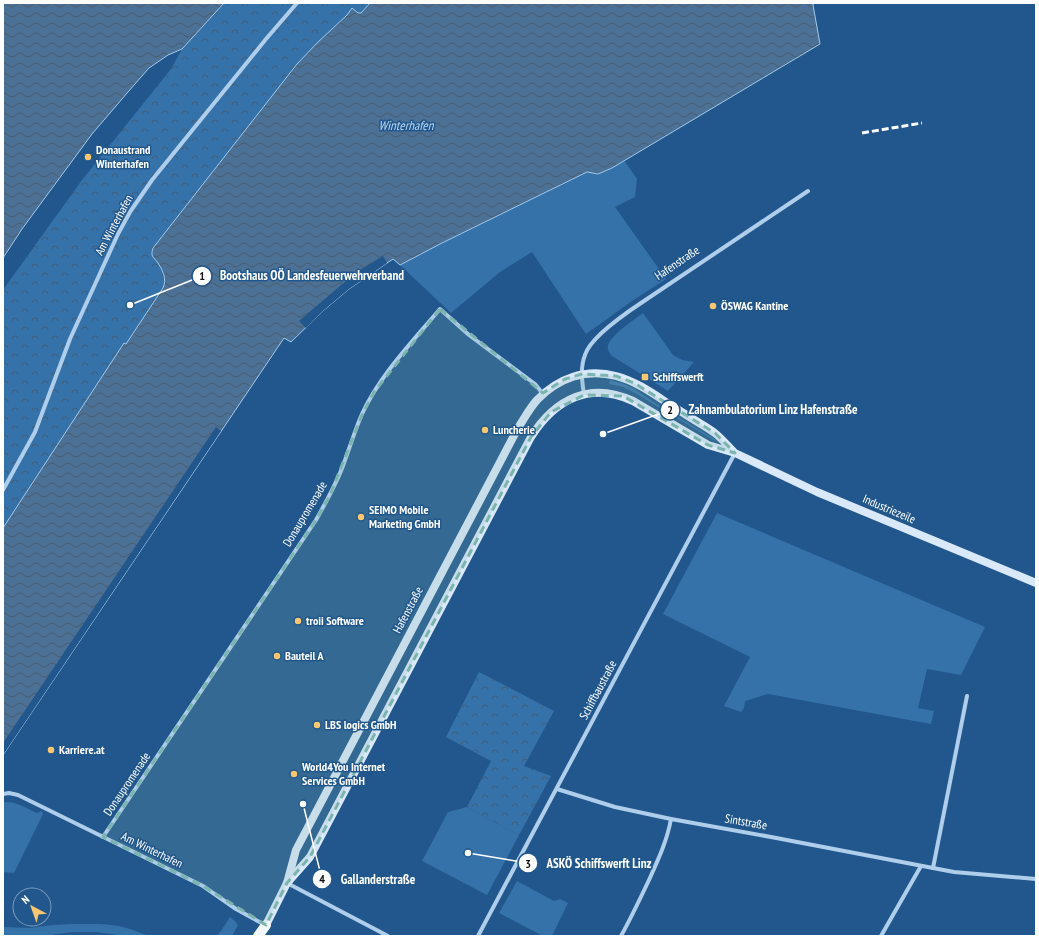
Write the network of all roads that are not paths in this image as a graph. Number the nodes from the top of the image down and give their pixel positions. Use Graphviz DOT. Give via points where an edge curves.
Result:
graph roads {
  1 [pos="297,3"];
  2 [pos="808,191"];
  3 [pos="582,374"];
  4 [pos="543,394"];
  5 [pos="584,395"];
  6 [pos="735,453"];
  7 [pos="3,490"];
  8 [pos="1036,583"];
  9 [pos="967,696"];
  10 [pos="557,789"];
  11 [pos="3,794"];
  12 [pos="671,819"];
  13 [pos="103,837"];
  14 [pos="921,866"];
  15 [pos="933,868"];
  16 [pos="1036,879"];
  17 [pos="287,884"];
  18 [pos="266,925"];
  19 [pos="258,936"];
  20 [pos="262,936"];
  21 [pos="388,936"];
  22 [pos="478,936"];
  23 [pos="621,936"];
  24 [pos="881,936"];
  1 -- 7 [label="street, Am Winterhafen" via="161,168 130,212 70,339 35,432"];
  2 -- 3 [label="street, Hafenstraße" via="619,319 588,347"];
  3 -- 4 [label="main road, Hafenstraße" via="566,379"];
  3 -- 5 [label="street, Hafenstraße"];
  3 -- 6 [label="main road, Hafenstraße" via="600,373 634,383 715,433"];
  4 -- 13 [label="street, Donaupromenade" via="535,384 440,310 374,392 362,415 344,465 316,520"];
  4 -- 17 [label="main road, Hafenstraße" via="530,408 518,428 296,850"];
  5 -- 6 [label="main road, Hafenstraße" via="602,393 623,396 708,444"];
  5 -- 17 [label="main road, Hafenstraße" via="571,398 557,407 531,437 310,857"];
  6 -- 8 [label="main road, Industriezeile" via="824,495"];
  6 -- 10 [label="street, Schiffbaustraße"];
  9 -- 15 [label="street"];
  10 -- 12 [label="street, Sintstraße" via="615,807"];
  10 -- 22 [label="street, Schiffbaustraße"];
  11 -- 13 [label="street, Am Winterhafen" via="18,795"];
  12 -- 14 [label="street, Sintstraße"];
  12 -- 23 [label="street" via="655,867"];
  13 -- 18 [label="street, Am Winterhafen" via="203,886 236,909"];
  14 -- 15 [label="street, Sintstraße"];
  14 -- 24 [label="street"];
  15 -- 16 [label="street, Sintstraße"];
  17 -- 18 [label="main road, Hafenstraße"];
  17 -- 21 [label="street"];
  18 -- 19 [label="main road, Hafenstraße"];
  18 -- 20 [label="main road, Hafenstraße"];
}
